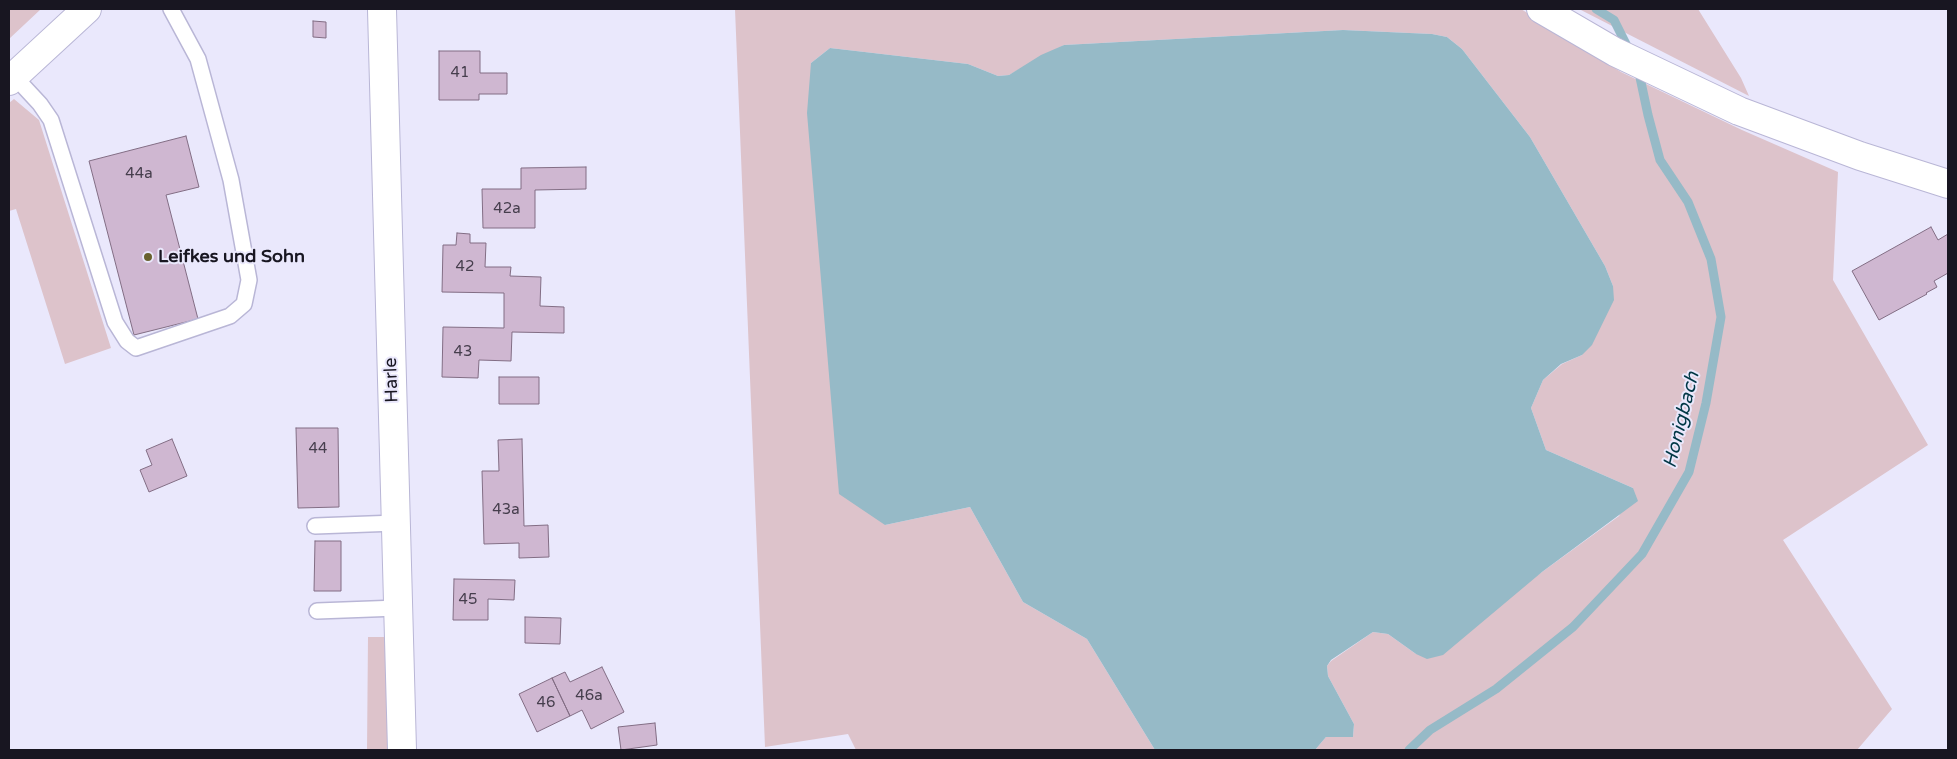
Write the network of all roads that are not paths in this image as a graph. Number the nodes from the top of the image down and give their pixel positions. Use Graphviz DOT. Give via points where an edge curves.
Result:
graph roads {
  1 [pos="87,9"];
  2 [pos="171,9"];
  3 [pos="388,9"];
  4 [pos="1541,9"];
  5 [pos="12,78"];
  6 [pos="1948,184"];
  7 [pos="396,523"];
  8 [pos="315,526"];
  9 [pos="398,608"];
  10 [pos="317,611"];
  11 [pos="402,750"];
  1 -- 5 [label="street"];
  2 -- 5 [label="lane" via="198,59 231,180 248,280 244,304 230,316 136,348 127,341 115,322 51,120 40,104"];
  3 -- 7 [label="street, Harle"];
  4 -- 6 [label="street" via="1615,52 1738,111"];
  7 -- 8 [label="lane"];
  7 -- 9 [label="street, Harle"];
  9 -- 10 [label="lane"];
  9 -- 11 [label="street, Harle"];
}
